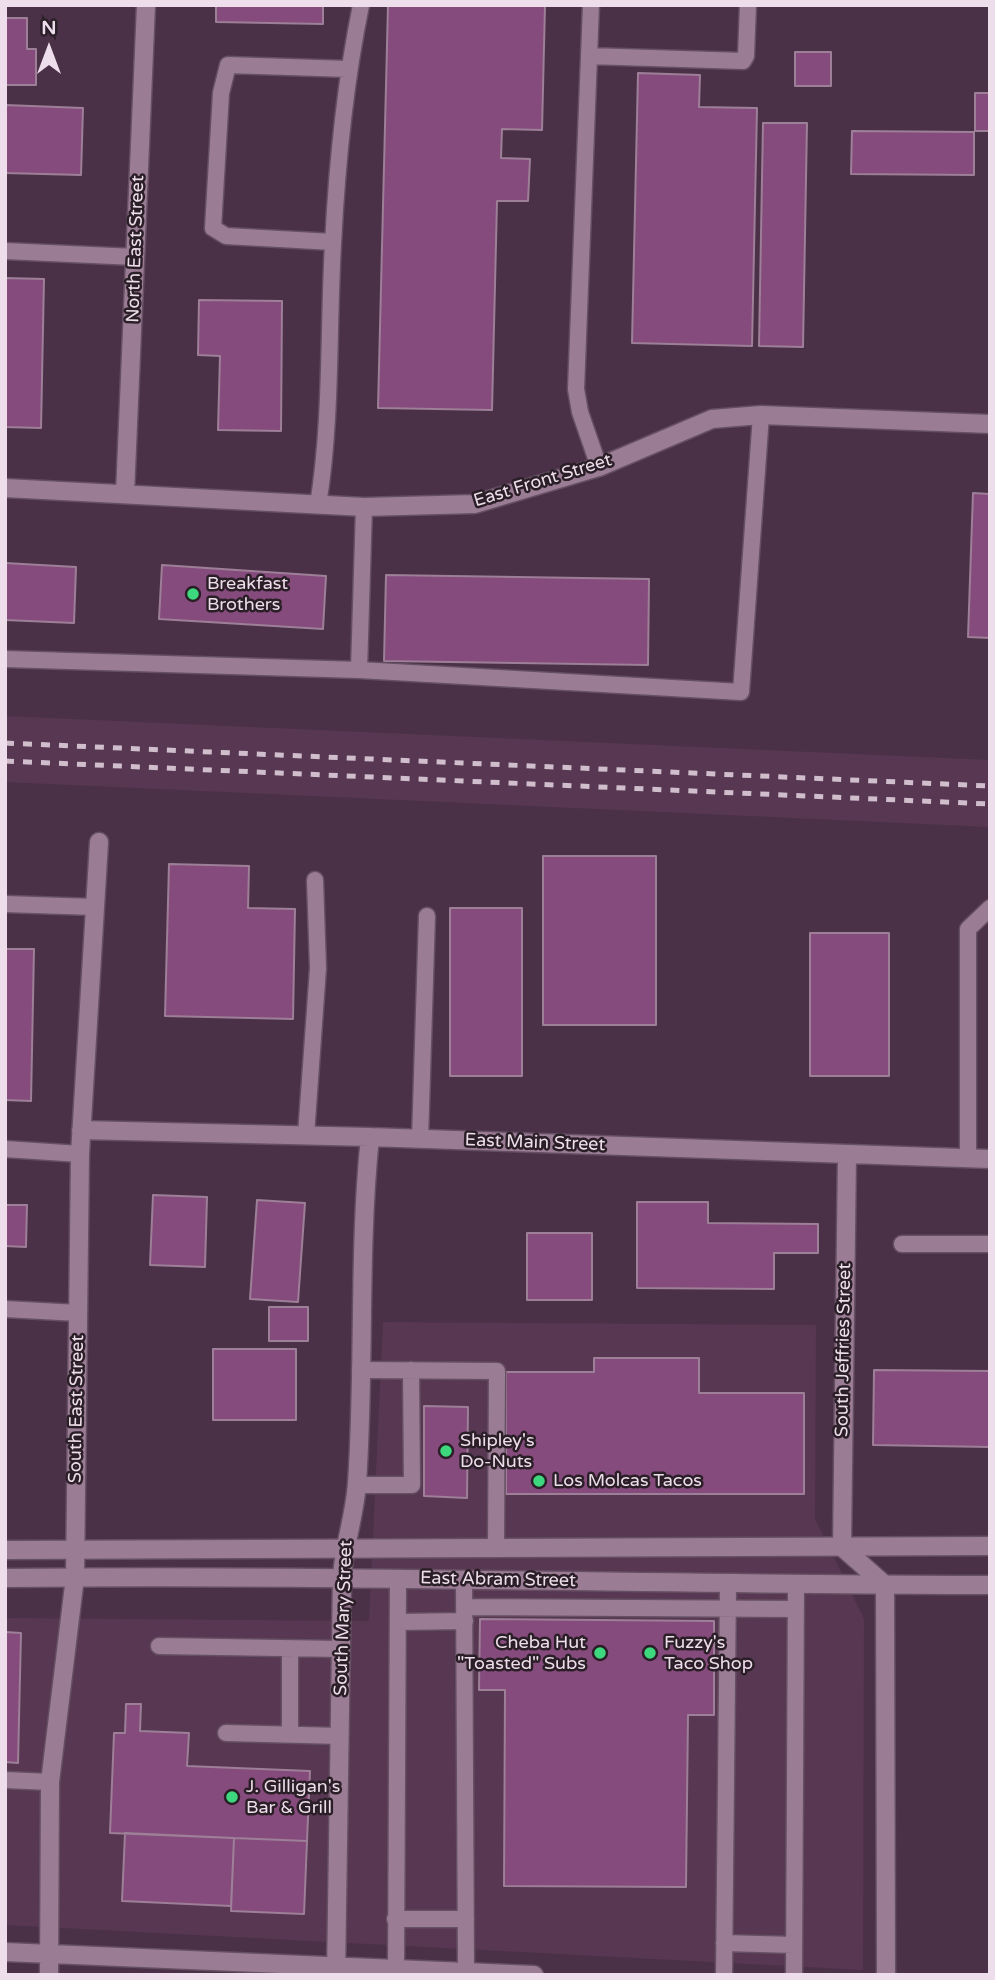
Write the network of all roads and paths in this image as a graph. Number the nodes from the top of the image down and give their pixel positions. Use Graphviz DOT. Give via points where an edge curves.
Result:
graph roads {
  1 [pos="146,5"];
  2 [pos="361,5"];
  3 [pos="591,5"];
  4 [pos="748,5"];
  5 [pos="589,56"];
  6 [pos="348,69"];
  7 [pos="333,242"];
  8 [pos="5,251"];
  9 [pos="135,257"];
  10 [pos="761,415"];
  11 [pos="990,424"];
  12 [pos="599,467"];
  13 [pos="5,488"];
  14 [pos="125,494"];
  15 [pos="318,505"];
  16 [pos="365,507"];
  17 [pos="5,659"];
  18 [pos="359,670"];
  19 [pos="99,842"];
  20 [pos="315,880"];
  21 [pos="5,904"];
  22 [pos="94,907"];
  23 [pos="990,908"];
  24 [pos="427,916"];
  25 [pos="81,1130"];
  26 [pos="306,1135"];
  27 [pos="370,1137"];
  28 [pos="420,1139"];
  29 [pos="5,1149"];
  30 [pos="80,1154"];
  31 [pos="847,1154"];
  32 [pos="968,1158"];
  33 [pos="990,1159"];
  34 [pos="902,1244"];
  35 [pos="990,1244"];
  36 [pos="5,1308"];
  37 [pos="78,1313"];
  38 [pos="360,1370"];
  39 [pos="411,1370"];
  40 [pos="357,1485"];
  41 [pos="990,1546"];
  42 [pos="842,1547"];
  43 [pos="344,1548"];
  44 [pos="496,1548"];
  45 [pos="75,1549"];
  46 [pos="5,1550"];
  47 [pos="75,1577"];
  48 [pos="342,1577"];
  49 [pos="5,1578"];
  50 [pos="398,1578"];
  51 [pos="464,1579"];
  52 [pos="728,1585"];
  53 [pos="796,1585"];
  54 [pos="885,1585"];
  55 [pos="990,1585"];
  56 [pos="727,1609"];
  57 [pos="795,1609"];
  58 [pos="465,1614"];
  59 [pos="398,1622"];
  60 [pos="159,1646"];
  61 [pos="290,1649"];
  62 [pos="341,1649"];
  63 [pos="226,1733"];
  64 [pos="290,1734"];
  65 [pos="340,1736"];
  66 [pos="5,1780"];
  67 [pos="50,1782"];
  68 [pos="395,1919"];
  69 [pos="466,1919"];
  70 [pos="724,1943"];
  71 [pos="794,1945"];
  72 [pos="5,1952"];
  73 [pos="50,1956"];
  74 [pos="396,1969"];
  75 [pos="336,1970"];
  76 [pos="466,1972"];
  77 [pos="49,1975"];
  78 [pos="534,1975"];
  79 [pos="723,1975"];
  80 [pos="794,1975"];
  81 [pos="886,1975"];
  1 -- 9 [label="street, North East Street"];
  2 -- 6 [label="lane"];
  3 -- 5 [label="lane"];
  4 -- 5 [label="lane" via="743,61"];
  5 -- 12 [label="lane" via="576,389"];
  6 -- 7 [label="lane"];
  6 -- 7 [label="lane" via="228,65 221,93 213,228 226,236"];
  7 -- 15 [label="lane" via="327,452"];
  8 -- 9 [label="lane"];
  9 -- 14 [label="street, North East Street"];
  10 -- 11 [label="street, East Front Street"];
  10 -- 12 [label="street, East Front Street" via="712,419"];
  10 -- 18 [label="lane" via="741,691"];
  12 -- 16 [label="street, East Front Street" via="474,504"];
  13 -- 14 [label="street, East Front Street"];
  14 -- 15 [label="street, East Front Street"];
  15 -- 16 [label="street, East Front Street"];
  16 -- 18 [label="lane"];
  17 -- 18 [label="lane"];
  19 -- 22 [label="street, South East Street"];
  20 -- 26 [label="lane" via="318,968"];
  21 -- 22 [label="lane"];
  22 -- 25 [label="street, South East Street"];
  23 -- 32 [label="lane" via="968,929"];
  24 -- 28 [label="lane"];
  25 -- 26 [label="street, East Main Street"];
  25 -- 30 [label="street, South East Street"];
  26 -- 27 [label="street, East Main Street"];
  27 -- 28 [label="street, East Main Street"];
  27 -- 38 [label="street, South Mary Street" via="364,1195"];
  28 -- 31 [label="street, East Main Street"];
  29 -- 30 [label="lane"];
  30 -- 37 [label="street, South East Street"];
  31 -- 32 [label="street, East Main Street"];
  31 -- 42 [label="street, South Jeffries Street"];
  32 -- 33 [label="street, East Main Street"];
  34 -- 35 [label="lane"];
  36 -- 37 [label="lane"];
  37 -- 45 [label="street, South East Street"];
  38 -- 39 [label="lane"];
  38 -- 40 [label="street, South Mary Street"];
  39 -- 40 [label="lane" via="412,1485"];
  39 -- 44 [label="lane" via="497,1371"];
  40 -- 43 [label="street, South Mary Street"];
  41 -- 42 [label="street, East Abram Street"];
  42 -- 44 [label="street, East Abram Street"];
  42 -- 54 [label="street"];
  43 -- 44 [label="street, East Abram Street"];
  43 -- 45 [label="street, East Abram Street"];
  43 -- 48 [label="street, South Mary Street"];
  45 -- 46 [label="street, East Abram Street"];
  45 -- 47 [label="street, South East Street"];
  47 -- 48 [label="street, East Abram Street"];
  47 -- 49 [label="street, East Abram Street"];
  47 -- 67 [label="street, South East Street"];
  48 -- 50 [label="street, East Abram Street"];
  48 -- 62 [label="street, South Mary Street"];
  50 -- 51 [label="street, East Abram Street"];
  50 -- 59 [label="lane"];
  51 -- 52 [label="street, East Abram Street"];
  51 -- 58 [label="lane"];
  52 -- 53 [label="street, East Abram Street"];
  52 -- 56 [label="lane"];
  53 -- 54 [label="street, East Abram Street"];
  53 -- 57 [label="lane"];
  54 -- 55 [label="street, East Abram Street"];
  54 -- 81 [label="street"];
  56 -- 57 [label="lane"];
  56 -- 58 [label="lane"];
  56 -- 70 [label="lane"];
  57 -- 71 [label="lane"];
  58 -- 59 [label="lane"];
  58 -- 69 [label="lane"];
  59 -- 68 [label="lane"];
  60 -- 61 [label="lane"];
  61 -- 62 [label="lane"];
  61 -- 64 [label="lane"];
  62 -- 65 [label="street, South Mary Street"];
  63 -- 64 [label="lane"];
  64 -- 65 [label="lane"];
  65 -- 75 [label="street, South Mary Street"];
  66 -- 67 [label="lane"];
  67 -- 73 [label="street, South East Street"];
  68 -- 69 [label="lane"];
  68 -- 74 [label="lane"];
  69 -- 76 [label="lane"];
  70 -- 71 [label="lane"];
  70 -- 79 [label="lane"];
  71 -- 80 [label="lane"];
  72 -- 73 [label="street"];
  73 -- 75 [label="street"];
  73 -- 77 [label="street, South East Street"];
  74 -- 75 [label="street"];
  74 -- 76 [label="street"];
  76 -- 78 [label="street"];
}
